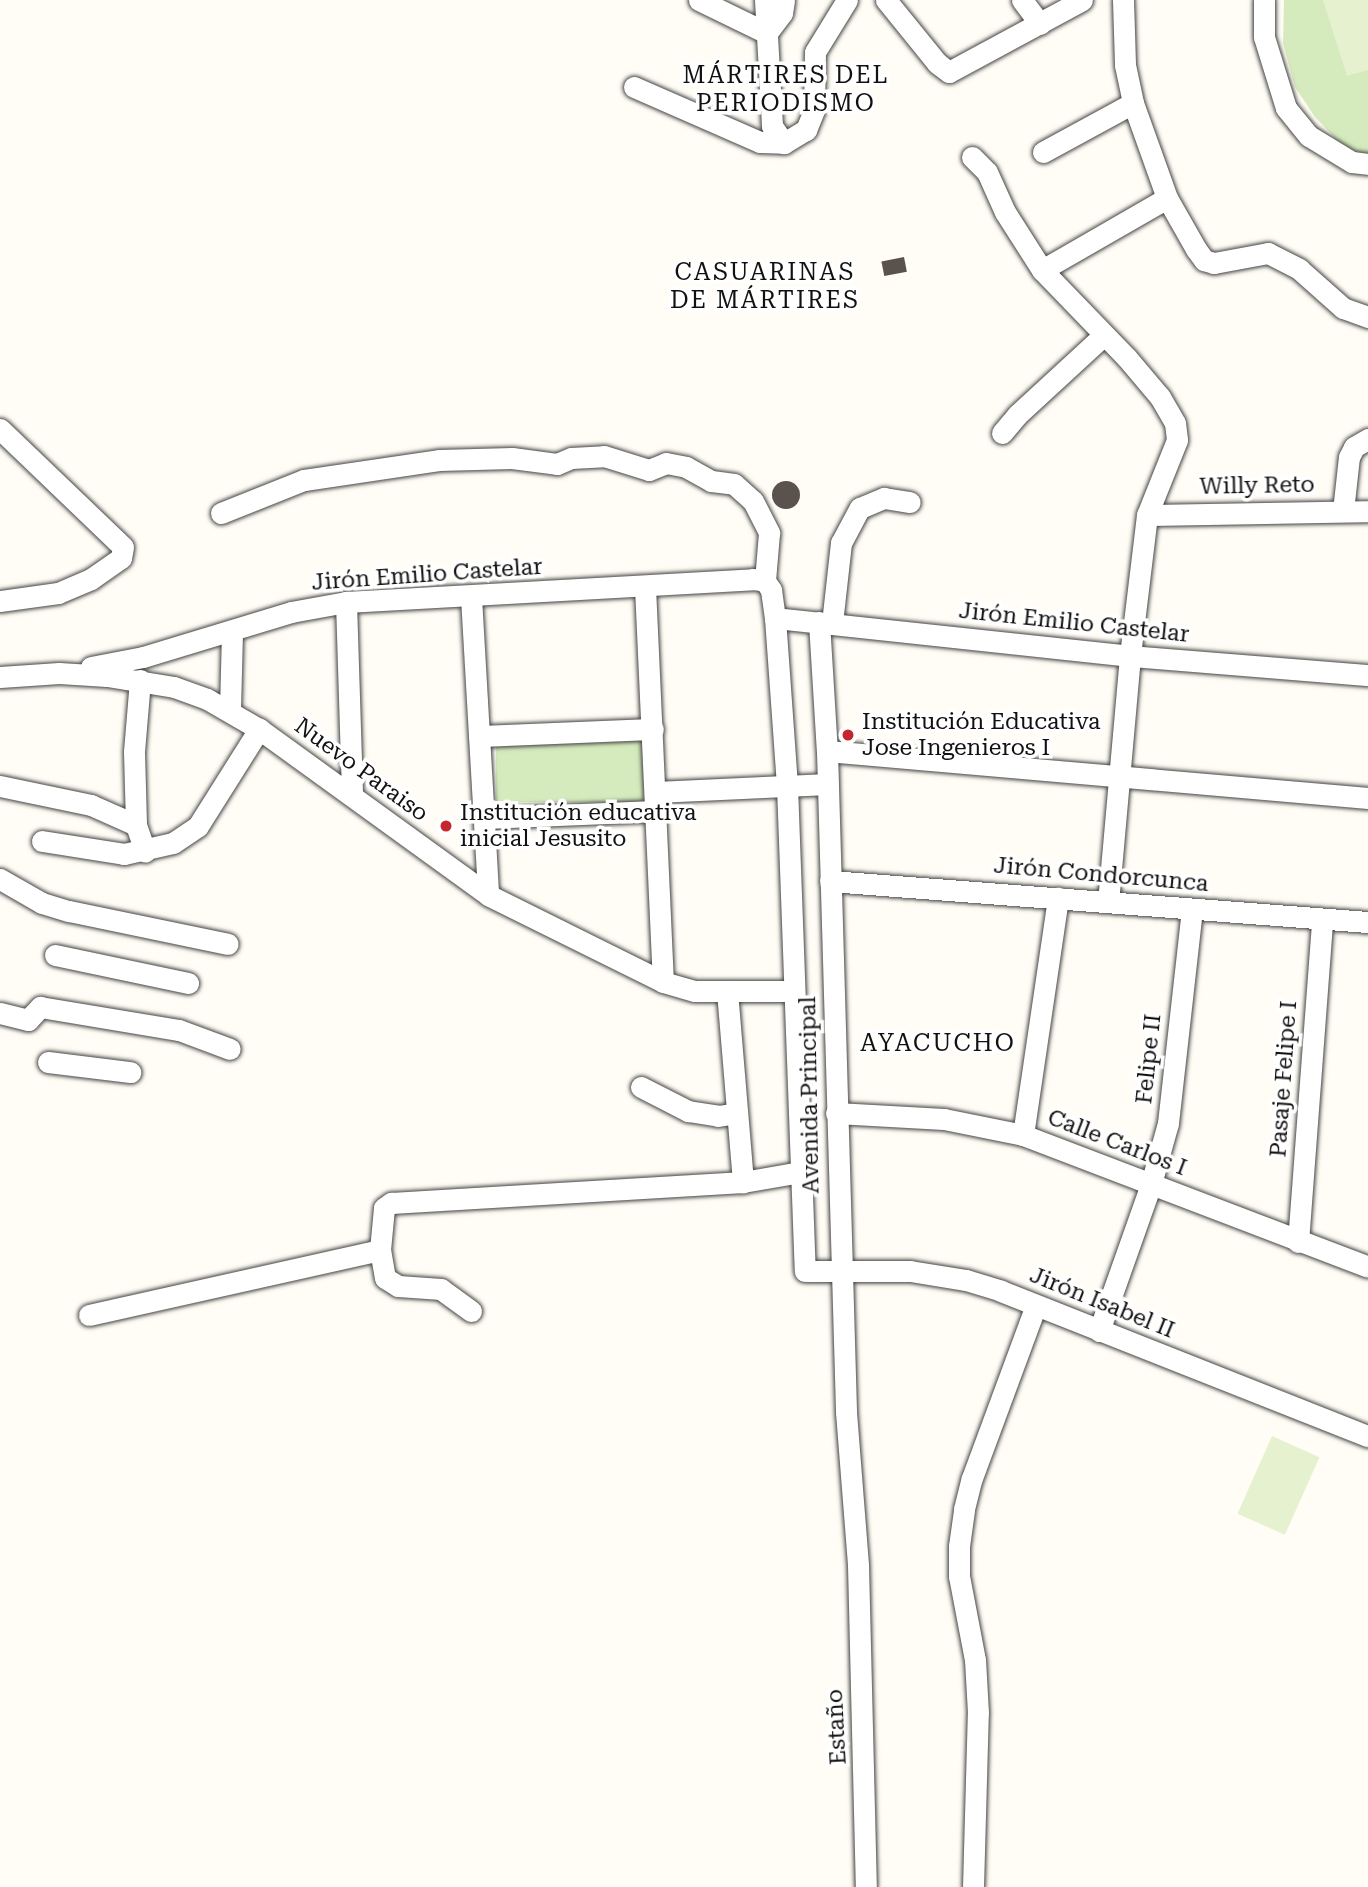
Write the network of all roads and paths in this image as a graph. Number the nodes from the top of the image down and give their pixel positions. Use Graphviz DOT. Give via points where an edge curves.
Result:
graph roads {
  1 [pos="699,0"];
  2 [pos="765,0"];
  3 [pos="784,0"];
  4 [pos="847,0"];
  5 [pos="886,0"];
  6 [pos="1021,0"];
  7 [pos="1082,0"];
  8 [pos="1123,0"];
  9 [pos="1264,0"];
  10 [pos="1040,24"];
  11 [pos="767,33"];
  12 [pos="634,87"];
  13 [pos="1133,103"];
  14 [pos="784,143"];
  15 [pos="1043,152"];
  16 [pos="972,157"];
  17 [pos="1368,164"];
  18 [pos="1167,198"];
  19 [pos="1042,270"];
  20 [pos="1368,317"];
  21 [pos="1103,337"];
  22 [pos="0,429"];
  23 [pos="1002,433"];
  24 [pos="1368,439"];
  25 [pos="909,502"];
  26 [pos="1343,511"];
  27 [pos="1368,511"];
  28 [pos="221,513"];
  29 [pos="1147,515"];
  30 [pos="765,581"];
  31 [pos="645,587"];
  32 [pos="471,597"];
  33 [pos="0,601"];
  34 [pos="346,603"];
  35 [pos="775,618"];
  36 [pos="825,623"];
  37 [pos="232,632"];
  38 [pos="1130,656"];
  39 [pos="58,673"];
  40 [pos="1368,675"];
  41 [pos="0,677"];
  42 [pos="140,681"];
  43 [pos="230,709"];
  44 [pos="259,729"];
  45 [pos="653,729"];
  46 [pos="479,736"];
  47 [pos="828,751"];
  48 [pos="1119,778"];
  49 [pos="828,784"];
  50 [pos="0,786"];
  51 [pos="787,786"];
  52 [pos="352,794"];
  53 [pos="1368,798"];
  54 [pos="657,802"];
  55 [pos="483,818"];
  56 [pos="136,825"];
  57 [pos="42,841"];
  58 [pos="145,851"];
  59 [pos="0,879"];
  60 [pos="830,881"];
  61 [pos="488,895"];
  62 [pos="1058,898"];
  63 [pos="1108,902"];
  64 [pos="1192,909"];
  65 [pos="1322,920"];
  66 [pos="1368,922"];
  67 [pos="228,944"];
  68 [pos="55,955"];
  69 [pos="188,982"];
  70 [pos="663,982"];
  71 [pos="727,991"];
  72 [pos="794,991"];
  73 [pos="0,1013"];
  74 [pos="230,1049"];
  75 [pos="48,1062"];
  76 [pos="130,1072"];
  77 [pos="640,1087"];
  78 [pos="737,1114"];
  79 [pos="835,1114"];
  80 [pos="1023,1135"];
  81 [pos="801,1172"];
  82 [pos="743,1182"];
  83 [pos="1151,1184"];
  84 [pos="1298,1242"];
  85 [pos="380,1250"];
  86 [pos="1368,1267"];
  87 [pos="805,1271"];
  88 [pos="842,1272"];
  89 [pos="1036,1305"];
  90 [pos="471,1311"];
  91 [pos="89,1315"];
  92 [pos="1099,1331"];
  93 [pos="1368,1436"];
  94 [pos="858,1565"];
  95 [pos="972,1886"];
  96 [pos="866,1887"];
  1 -- 11 [label="street"];
  2 -- 11 [label="street"];
  3 -- 11 [label="street" via="782,13"];
  4 -- 14 [label="street" via="816,52 814,110 806,130"];
  5 -- 10 [label="street" via="949,72"];
  6 -- 10 [label="street"];
  7 -- 10 [label="street"];
  8 -- 13 [label="street" via="1125,65"];
  9 -- 17 [label="street" via="1264,37 1286,108 1317,142 1352,162"];
  11 -- 14 [label="street" via="772,126"];
  12 -- 14 [label="street" via="760,142"];
  13 -- 15 [label="street"];
  13 -- 18 [label="street"];
  16 -- 19 [label="street" via="987,172 1005,212"];
  18 -- 19 [label="street"];
  18 -- 20 [label="street" via="1204,260 1214,263 1268,253 1299,270 1343,308"];
  19 -- 21 [label="street"];
  21 -- 23 [label="street"];
  21 -- 29 [label="street" via="1160,397 1175,423 1177,440"];
  22 -- 33 [label="street" via="123,547 123,553 91,579 58,593"];
  24 -- 26 [label="street" via="1354,447 1349,457"];
  25 -- 36 [label="street, Avenida Principal" via="884,498 860,508 841,543"];
  26 -- 27 [label="street, Willy Reto"];
  26 -- 29 [label="street, Willy Reto"];
  28 -- 30 [label="street" via="304,480 439,460 512,458 557,464 570,458 604,456 649,470 666,463 686,467 711,481 734,484 752,501 769,533"];
  29 -- 38 [label="street"];
  30 -- 31 [label="street, Jirón Emilio Castelar"];
  30 -- 35 [label="street, Avenida Principal"];
  31 -- 32 [label="street, Jirón Emilio Castelar"];
  31 -- 45 [label="street"];
  32 -- 34 [label="street, Jirón Emilio Castelar"];
  32 -- 46 [label="street"];
  34 -- 37 [label="street, Jirón Emilio Castelar" via="291,612"];
  34 -- 52 [label="street"];
  35 -- 36 [label="street, Jirón Emilio Castelar"];
  35 -- 51 [label="street, Avenida Principal"];
  36 -- 38 [label="street, Jirón Emilio Castelar"];
  36 -- 47 [label="street, Avenida Principal"];
  37 -- 39 [label="street, Jirón Emilio Castelar" via="143,657"];
  37 -- 43 [label="street"];
  38 -- 40 [label="street, Jirón Emilio Castelar"];
  38 -- 48 [label="street"];
  39 -- 41 [label="street, Nuevo Paraiso"];
  39 -- 42 [label="street, Nuevo Paraiso"];
  42 -- 43 [label="street, Nuevo Paraiso" via="174,687"];
  42 -- 56 [label="street" via="134,752"];
  43 -- 44 [label="street, Nuevo Paraiso"];
  44 -- 52 [label="street, Nuevo Paraiso"];
  44 -- 58 [label="street" via="198,826 173,843"];
  45 -- 46 [label="street"];
  45 -- 54 [label="street"];
  46 -- 55 [label="street"];
  47 -- 48 [label="street"];
  47 -- 49 [label="street, Avenida Principal"];
  48 -- 53 [label="street"];
  48 -- 63 [label="street"];
  49 -- 51 [label="street"];
  49 -- 60 [label="street, Avenida Principal"];
  50 -- 56 [label="street" via="91,805"];
  51 -- 54 [label="street"];
  51 -- 72 [label="street, Avenida Principal"];
  52 -- 61 [label="street, Nuevo Paraiso"];
  54 -- 55 [label="street"];
  54 -- 70 [label="street"];
  55 -- 61 [label="street"];
  56 -- 58 [label="street"];
  57 -- 58 [label="street" via="124,854"];
  59 -- 67 [label="street" via="43,903 69,911"];
  60 -- 62 [label="street, Jirón Condorcunca"];
  60 -- 79 [label="street, Avenida Principal"];
  61 -- 70 [label="street, Nuevo Paraiso"];
  62 -- 63 [label="street, Jirón Condorcunca"];
  62 -- 80 [label="street"];
  63 -- 64 [label="street, Jirón Condorcunca"];
  64 -- 65 [label="street, Jirón Condorcunca"];
  64 -- 83 [label="street, Felipe II" via="1168,1123"];
  65 -- 66 [label="street, Jirón Condorcunca"];
  65 -- 84 [label="street, Pasaje Felipe I"];
  68 -- 69 [label="street"];
  70 -- 71 [label="street, Nuevo Paraiso" via="695,991"];
  71 -- 72 [label="street, Nuevo Paraiso"];
  71 -- 78 [label="street"];
  72 -- 81 [label="street, Avenida Principal"];
  73 -- 74 [label="street" via="28,1020 40,1007 179,1030"];
  75 -- 76 [label="street"];
  77 -- 78 [label="street" via="688,1111"];
  78 -- 82 [label="street"];
  79 -- 80 [label="street, Calle Carlos I" via="944,1119"];
  79 -- 88 [label="street, Avenida Principal"];
  80 -- 83 [label="street, Calle Carlos I"];
  81 -- 82 [label="street"];
  81 -- 87 [label="street, Avenida Principal"];
  82 -- 85 [label="street" via="391,1203 384,1208"];
  83 -- 84 [label="street, Calle Carlos I"];
  83 -- 92 [label="street, Felipe II"];
  84 -- 86 [label="street, Calle Carlos I"];
  85 -- 90 [label="street" via="390,1283 441,1289"];
  85 -- 91 [label="street"];
  87 -- 88 [label="street, Jirón Isabel II"];
  88 -- 89 [label="street, Jirón Isabel II" via="942,1275"];
  88 -- 94 [label="street, Avenida Principal" via="846,1412"];
  89 -- 92 [label="street, Jirón Isabel II"];
  89 -- 95 [label="street" via="972,1478 959,1546 978,1713"];
  92 -- 93 [label="street, Jirón Isabel II"];
  94 -- 96 [label="street, Estaño"];
}
